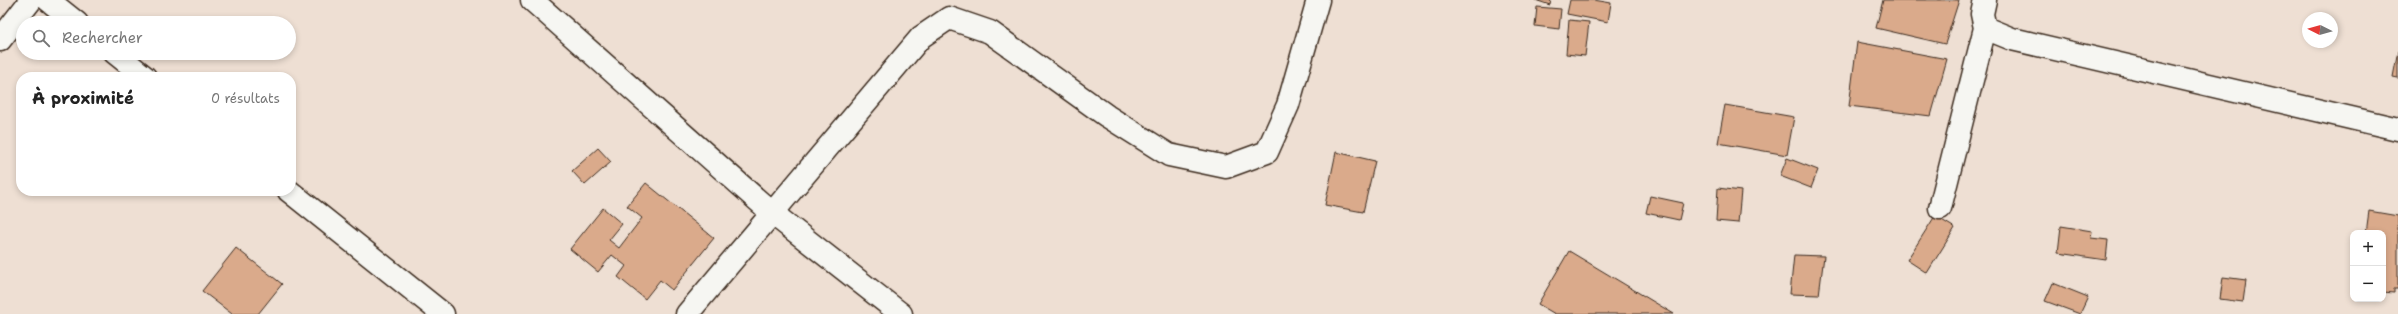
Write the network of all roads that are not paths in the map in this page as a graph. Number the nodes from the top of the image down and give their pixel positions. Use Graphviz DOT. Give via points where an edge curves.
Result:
graph roads {
  1 [pos="31,0"];
  2 [pos="48,0"];
  3 [pos="532,0"];
  4 [pos="1318,0"];
  5 [pos="1985,0"];
  6 [pos="19,16"];
  7 [pos="68,16"];
  8 [pos="16,19"];
  9 [pos="1985,28"];
  10 [pos="0,40"];
  11 [pos="124,60"];
  12 [pos="139,72"];
  13 [pos="2398,129"];
  14 [pos="295,196"];
  15 [pos="1940,208"];
  16 [pos="772,213"];
  17 [pos="443,314"];
  18 [pos="687,314"];
  19 [pos="901,314"];
  1 -- 6 [label="street"];
  2 -- 7 [label="street"];
  3 -- 16 [label="street"];
  4 -- 16 [label="street" via="1288,105 1267,152 1226,167 1169,155 1107,116 990,32 949,18 921,37"];
  5 -- 9 [label="street" via="1982,14"];
  8 -- 10 [label="street"];
  9 -- 13 [label="street" via="2012,39"];
  9 -- 15 [label="street"];
  11 -- 12 [label="street"];
  14 -- 17 [label="street"];
  16 -- 18 [label="street"];
  16 -- 19 [label="street"];
}
